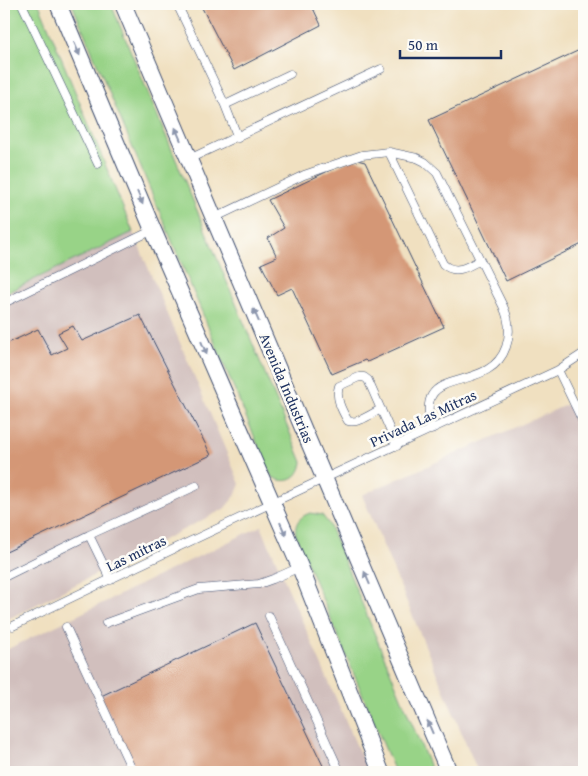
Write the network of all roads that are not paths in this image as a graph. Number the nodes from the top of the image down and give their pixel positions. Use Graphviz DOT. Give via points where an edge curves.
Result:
graph roads {
  1 [pos="22,4"];
  2 [pos="58,4"];
  3 [pos="123,4"];
  4 [pos="177,4"];
  5 [pos="381,69"];
  6 [pos="290,74"];
  7 [pos="225,105"];
  8 [pos="238,138"];
  9 [pos="389,152"];
  10 [pos="189,159"];
  11 [pos="98,164"];
  12 [pos="214,218"];
  13 [pos="153,230"];
  14 [pos="480,260"];
  15 [pos="4,303"];
  16 [pos="584,353"];
  17 [pos="558,370"];
  18 [pos="381,409"];
  19 [pos="584,422"];
  20 [pos="431,430"];
  21 [pos="397,446"];
  22 [pos="326,479"];
  23 [pos="196,486"];
  24 [pos="271,502"];
  25 [pos="89,535"];
  26 [pos="300,567"];
  27 [pos="4,577"];
  28 [pos="111,580"];
  29 [pos="269,616"];
  30 [pos="106,623"];
  31 [pos="13,626"];
  32 [pos="66,627"];
  33 [pos="133,772"];
  34 [pos="340,772"];
  35 [pos="381,772"];
  36 [pos="449,772"];
  1 -- 11 [label="lane"];
  2 -- 13 [label="street, one-way"];
  10 -- 3 [label="street, Avenida Industrias, one-way"];
  4 -- 7 [label="lane"];
  5 -- 8 [label="lane"];
  6 -- 7 [label="lane"];
  7 -- 8 [label="lane"];
  8 -- 10 [label="lane"];
  9 -- 12 [label="lane" via="362,155 304,175"];
  9 -- 14 [label="lane" via="417,158 431,167"];
  9 -- 14 [label="lane" via="443,264 459,270"];
  10 -- 12 [label="street, Avenida Industrias"];
  22 -- 12 [label="street, Avenida Industrias, one-way"];
  13 -- 15 [label="lane"];
  13 -- 24 [label="street, one-way"];
  14 -- 20 [label="lane" via="508,317 509,338 495,366 437,390 431,396"];
  16 -- 17 [label="lane, Privada Las Mitras"];
  17 -- 19 [label="lane"];
  17 -- 20 [label="lane, Privada Las Mitras"];
  18 -- 18 [label="lane" via="364,377 339,386 340,406 348,421 352,423"];
  18 -- 21 [label="lane"];
  20 -- 21 [label="lane, Privada Las Mitras"];
  21 -- 22 [label="lane, Privada Las Mitras"];
  22 -- 24 [label="lane, Privada Las Mitras"];
  36 -- 22 [label="street, Avenida Industrias, one-way"];
  23 -- 25 [label="lane"];
  24 -- 26 [label="street, one-way"];
  24 -- 28 [label="lane, Las mitras"];
  25 -- 27 [label="lane"];
  25 -- 28 [label="lane"];
  26 -- 30 [label="lane" via="258,584 199,589"];
  26 -- 35 [label="street"];
  28 -- 31 [label="lane, Las mitras"];
  29 -- 34 [label="lane"];
  32 -- 33 [label="lane"];
}
